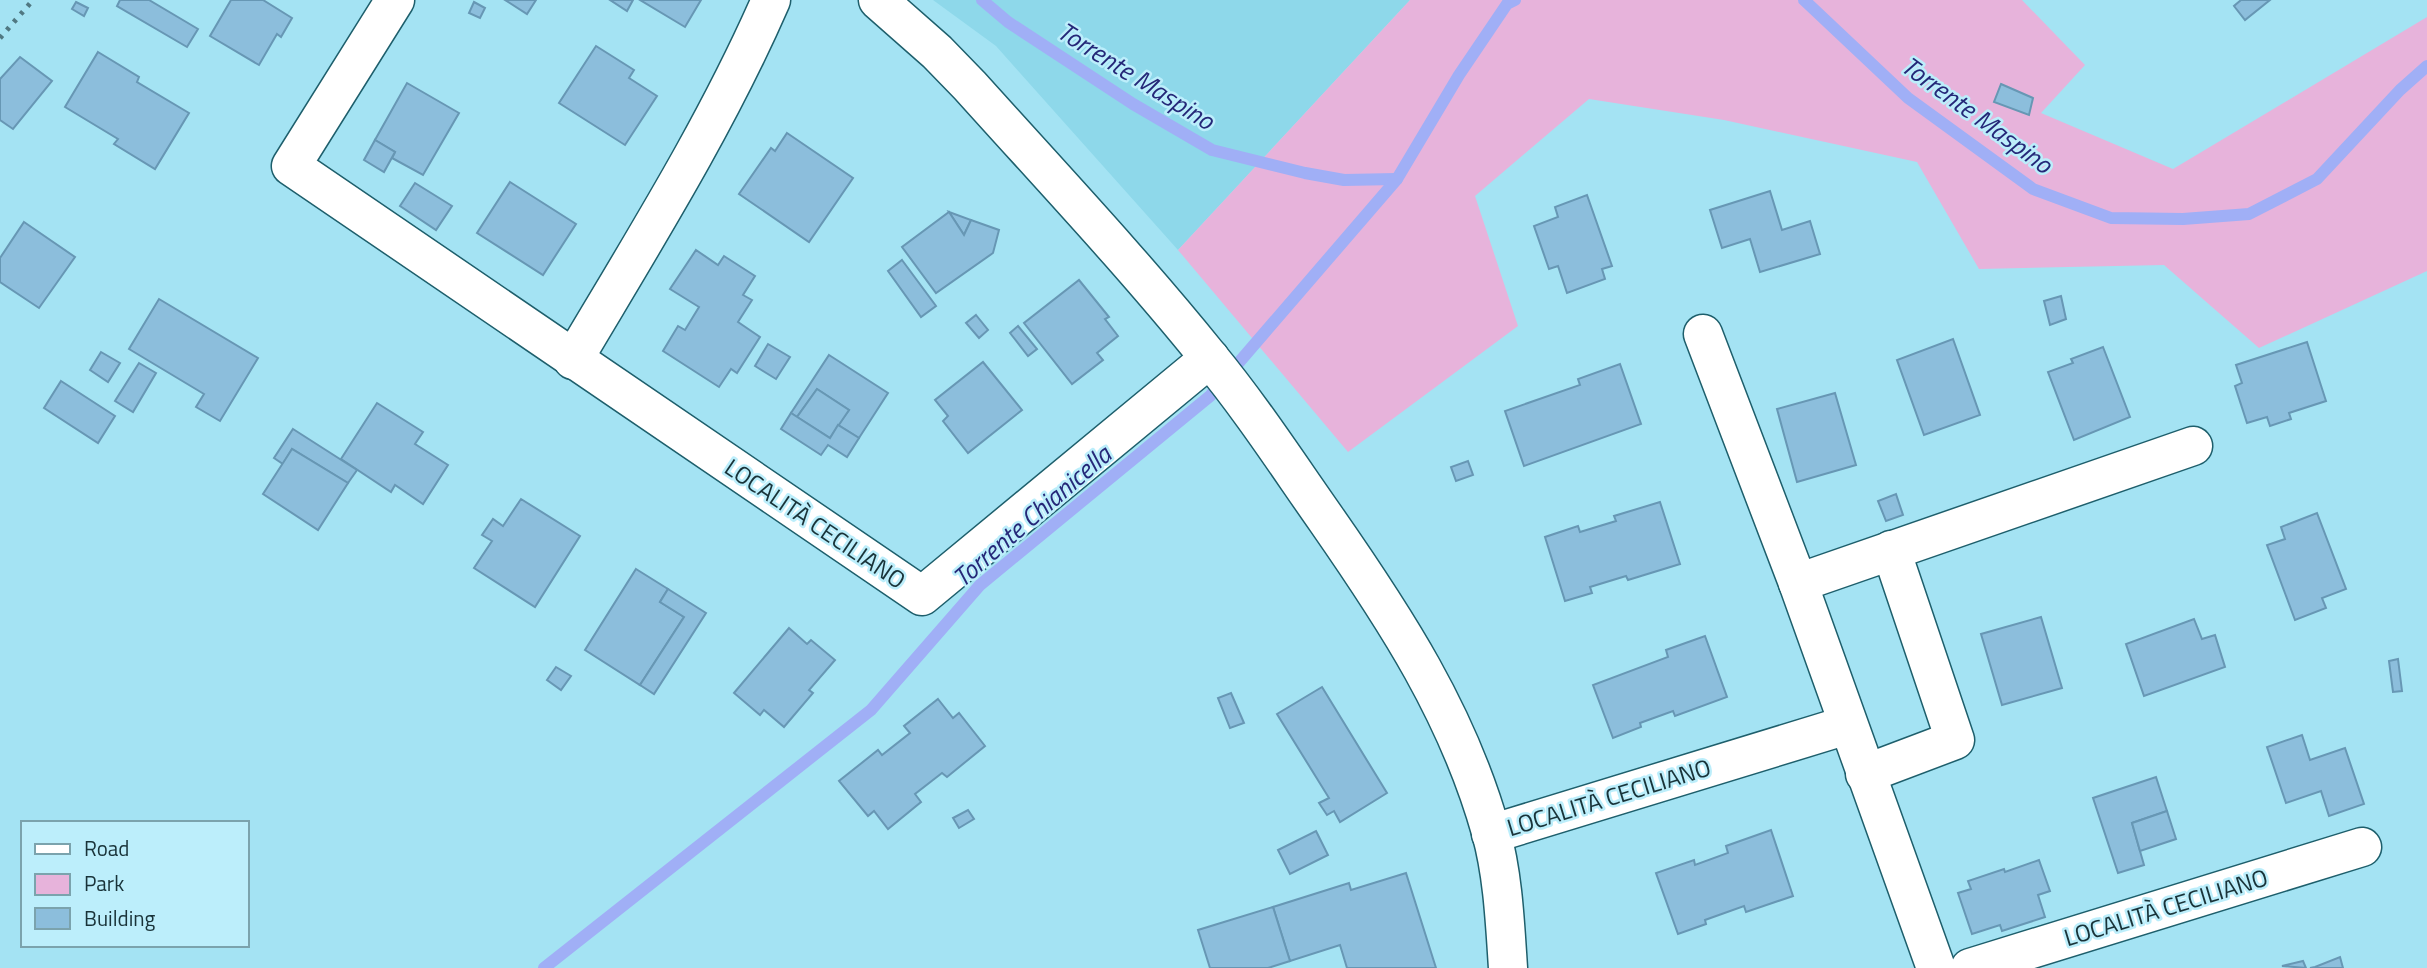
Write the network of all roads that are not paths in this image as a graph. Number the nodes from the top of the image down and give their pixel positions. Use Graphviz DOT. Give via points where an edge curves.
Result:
graph roads {
  1 [pos="395,0"];
  2 [pos="771,0"];
  3 [pos="878,0"];
  4 [pos="1703,334"];
  5 [pos="1210,358"];
  6 [pos="573,360"];
  7 [pos="2193,446"];
  8 [pos="1891,550"];
  9 [pos="1798,583"];
  10 [pos="1847,725"];
  11 [pos="1865,774"];
  12 [pos="1492,834"];
  13 [pos="2362,847"];
  14 [pos="1508,968"];
  15 [pos="1936,968"];
  16 [pos="1970,968"];
  1 -- 6 [label="street, LOCALITÀ CECILIANO" via="292,166"];
  2 -- 6 [label="street" via="705,136"];
  3 -- 5 [label="street, LOCALITÀ CECILIANO" via="970,86"];
  4 -- 9 [label="street"];
  5 -- 6 [label="street, LOCALITÀ CECILIANO" via="922,596"];
  5 -- 12 [label="street, LOCALITÀ CECILIANO" via="1409,642 1461,746"];
  7 -- 8 [label="street"];
  8 -- 9 [label="street"];
  8 -- 11 [label="street" via="1955,740"];
  9 -- 10 [label="street"];
  10 -- 11 [label="street"];
  10 -- 12 [label="street, LOCALITÀ CECILIANO"];
  11 -- 15 [label="street"];
  12 -- 14 [label="street, LOCALITÀ CECILIANO"];
  13 -- 16 [label="street, LOCALITÀ CECILIANO"];
}
